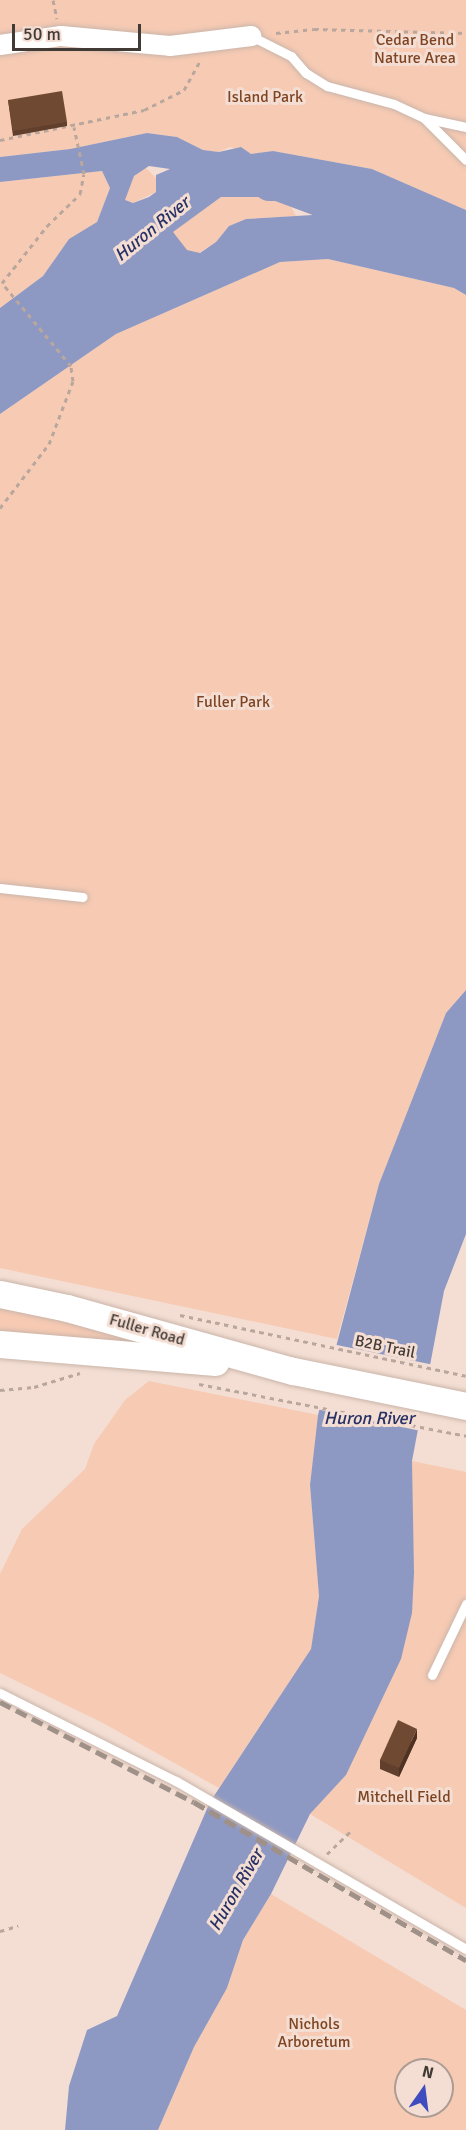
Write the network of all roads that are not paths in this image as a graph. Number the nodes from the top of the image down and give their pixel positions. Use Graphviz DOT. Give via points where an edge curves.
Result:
graph roads {
  1 [pos="251,36"];
  2 [pos="0,45"];
  3 [pos="424,118"];
  4 [pos="466,127"];
  5 [pos="466,160"];
  6 [pos="0,888"];
  7 [pos="83,897"];
  8 [pos="0,1294"];
  9 [pos="0,1344"];
  10 [pos="293,1371"];
  11 [pos="456,1404"];
  12 [pos="466,1604"];
  13 [pos="432,1676"];
  14 [pos="0,1693"];
  15 [pos="466,1949"];
  1 -- 2 [label="street" via="203,43 137,45 61,36"];
  1 -- 3 [label="lane" via="291,56 306,73 327,86 394,104"];
  3 -- 4 [label="lane"];
  3 -- 5 [label="lane"];
  6 -- 7 [label="lane"];
  8 -- 10 [label="main road, Fuller Road" via="68,1308"];
  9 -- 10 [label="main road, Fuller Road"];
  10 -- 11 [label="main road, Fuller Road"];
  12 -- 13 [label="lane"];
  14 -- 15 [label="lane" via="112,1746"];
}
